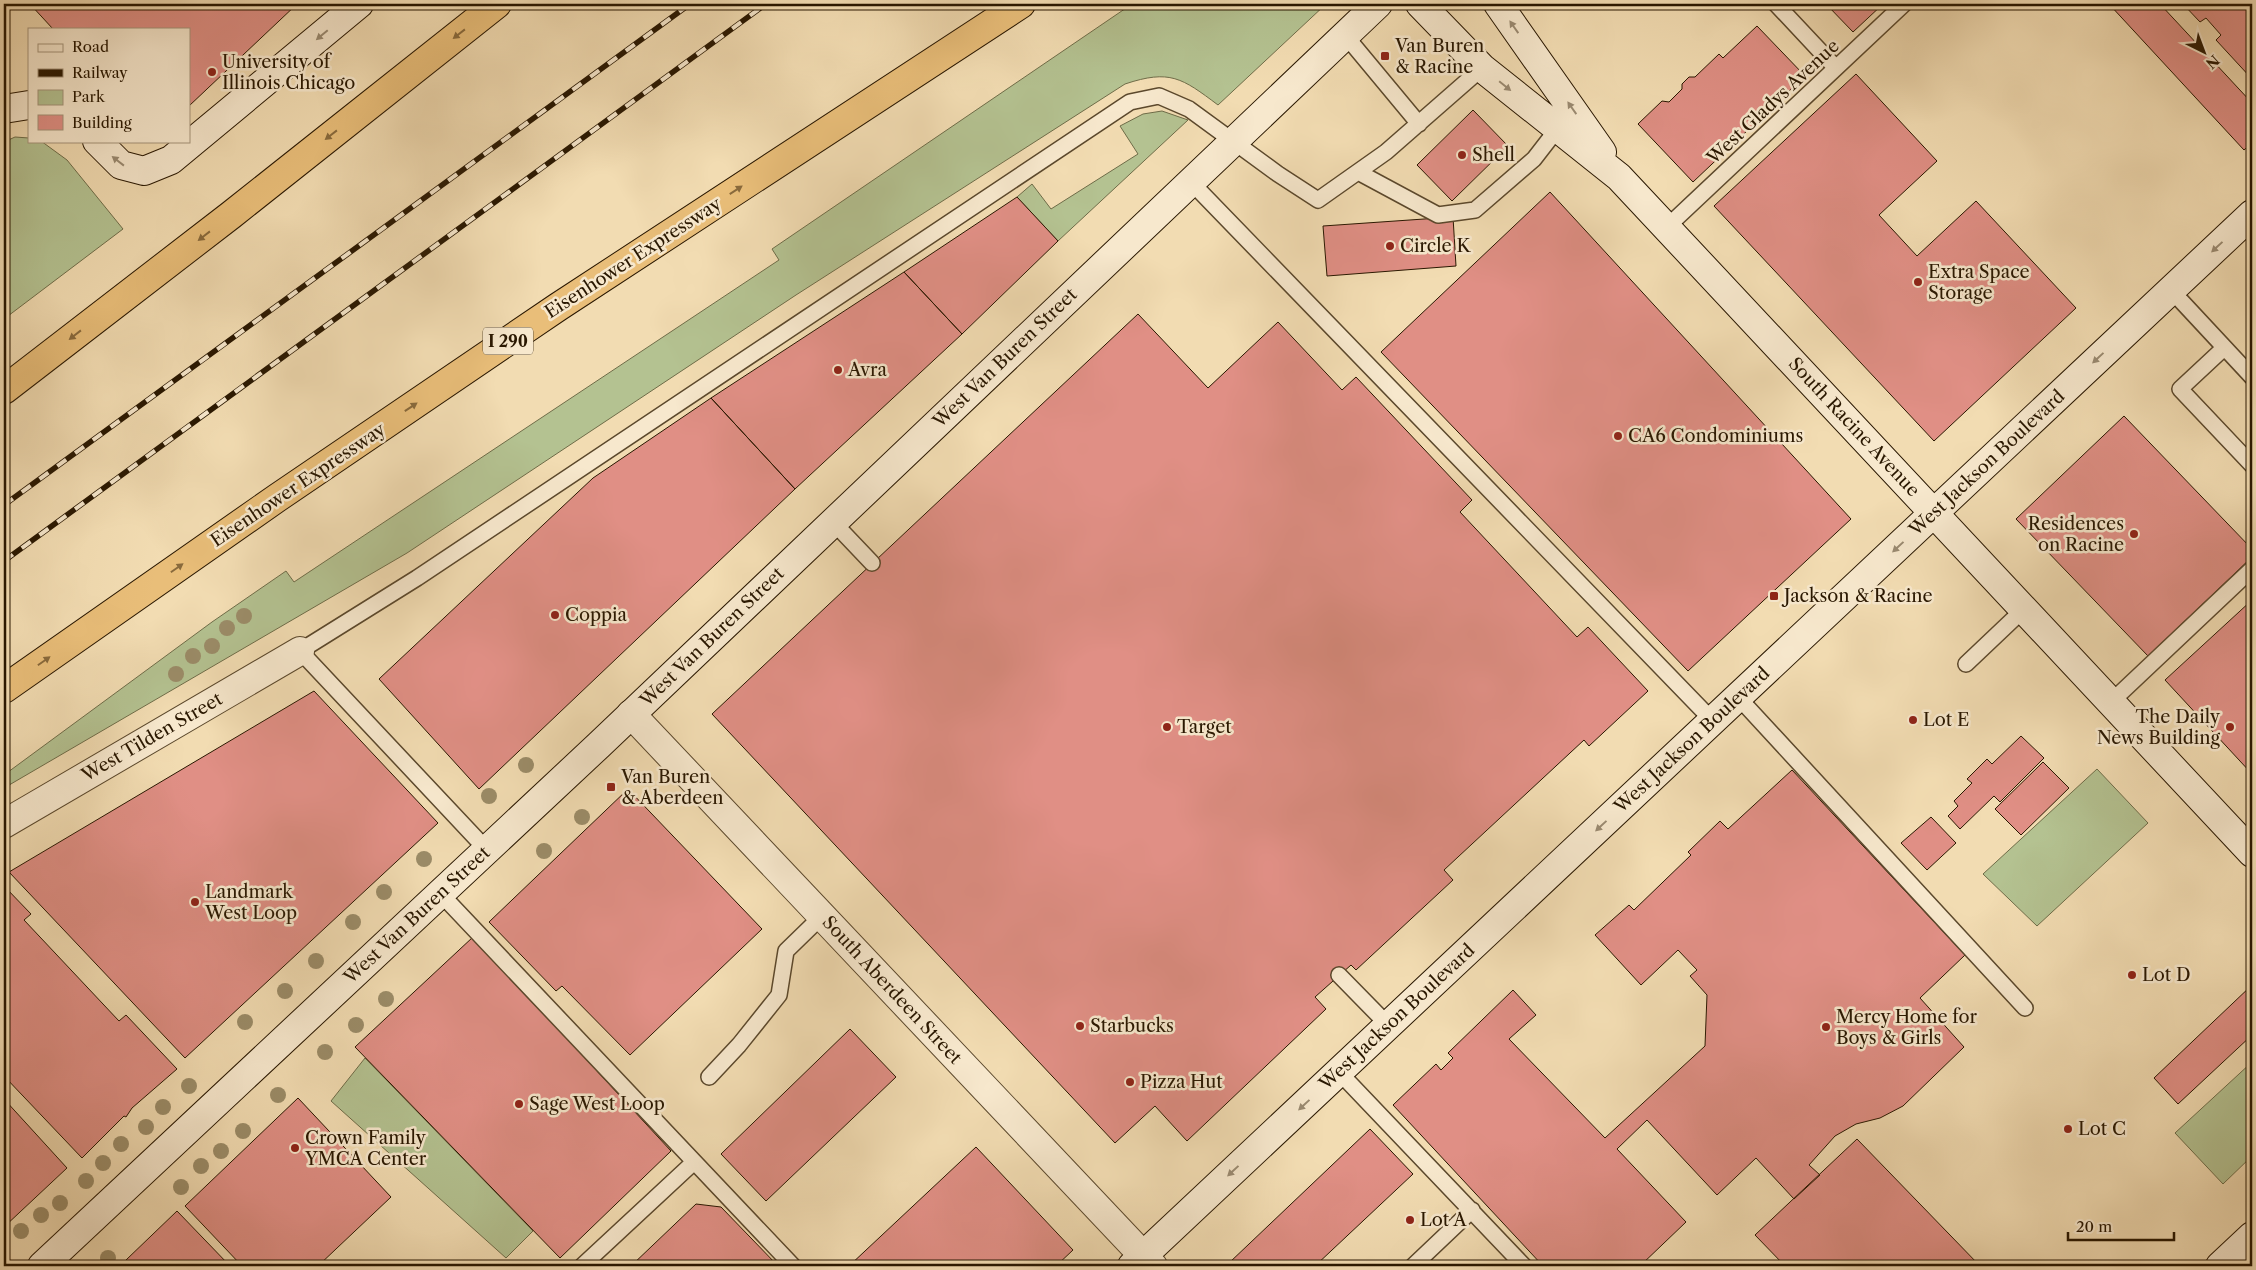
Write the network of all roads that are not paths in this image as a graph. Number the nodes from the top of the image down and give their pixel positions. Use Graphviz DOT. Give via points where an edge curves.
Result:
graph roads {
  1 [pos="359,4"];
  2 [pos="497,4"];
  3 [pos="1020,4"];
  4 [pos="1378,4"];
  5 [pos="1420,4"];
  6 [pos="1498,4"];
  7 [pos="1776,4"];
  8 [pos="1904,4"];
  9 [pos="1345,35"];
  10 [pos="1482,68"];
  11 [pos="1836,68"];
  12 [pos="28,105"];
  13 [pos="4,109"];
  14 [pos="1419,124"];
  15 [pos="1558,128"];
  16 [pos="98,142"];
  17 [pos="1232,142"];
  18 [pos="1358,172"];
  19 [pos="1619,177"];
  20 [pos="1191,182"];
  21 [pos="2252,214"];
  22 [pos="1667,227"];
  23 [pos="2171,290"];
  24 [pos="2224,348"];
  25 [pos="2252,377"];
  26 [pos="4,390"];
  27 [pos="2252,464"];
  28 [pos="1934,514"];
  29 [pos="833,522"];
  30 [pos="872,563"];
  31 [pos="2252,569"];
  32 [pos="2024,609"];
  33 [pos="300,651"];
  34 [pos="1966,664"];
  35 [pos="4,690"];
  36 [pos="1738,697"];
  37 [pos="2111,702"];
  38 [pos="631,714"];
  39 [pos="1712,720"];
  40 [pos="4,824"];
  41 [pos="487,850"];
  42 [pos="2252,853"];
  43 [pos="440,893"];
  44 [pos="822,916"];
  45 [pos="1340,974"];
  46 [pos="2026,1008"];
  47 [pos="1388,1025"];
  48 [pos="1339,1072"];
  49 [pos="709,1077"];
  50 [pos="694,1162"];
  51 [pos="1472,1210"];
  52 [pos="2252,1236"];
  53 [pos="1143,1263"];
  54 [pos="42,1266"];
  55 [pos="582,1266"];
  56 [pos="793,1266"];
  57 [pos="1412,1266"];
  58 [pos="1522,1266"];
  59 [pos="2220,1266"];
  1 -- 16 [label="street, one-way" via="171,160 144,171 121,165"];
  2 -- 26 [label="highway, one-way"];
  35 -- 3 [label="highway, Eisenhower Expressway / I 290, one-way" via="277,498 558,307"];
  4 -- 9 [label="street, West Van Buren Street"];
  5 -- 10 [label="street, South Racine Avenue"];
  19 -- 6 [label="street, South Racine Avenue, one-way"];
  7 -- 11 [label="lane"];
  8 -- 11 [label="lane, West Gladys Avenue"];
  9 -- 14 [label="lane"];
  9 -- 17 [label="street, West Van Buren Street"];
  10 -- 14 [label="lane"];
  10 -- 15 [label="street, South Racine Avenue, one-way"];
  11 -- 22 [label="lane, West Gladys Avenue"];
  12 -- 13 [label="street"];
  14 -- 18 [label="lane"];
  15 -- 18 [label="lane" via="1534,159 1475,210 1438,216"];
  15 -- 19 [label="street, South Racine Avenue"];
  17 -- 18 [label="lane" via="1318,200"];
  17 -- 20 [label="street, West Van Buren Street"];
  17 -- 33 [label="lane" via="1189,109 1159,96 1130,102 425,573"];
  19 -- 22 [label="street, South Racine Avenue"];
  20 -- 29 [label="street, West Van Buren Street"];
  20 -- 39 [label="lane"];
  21 -- 23 [label="street, West Jackson Boulevard, one-way"];
  22 -- 28 [label="street, South Racine Avenue"];
  23 -- 24 [label="lane"];
  23 -- 28 [label="street, West Jackson Boulevard, one-way"];
  24 -- 25 [label="lane"];
  24 -- 27 [label="lane" via="2180,389"];
  28 -- 32 [label="street, South Racine Avenue"];
  28 -- 36 [label="street, West Jackson Boulevard, one-way"];
  29 -- 30 [label="lane"];
  29 -- 38 [label="street, West Van Buren Street"];
  31 -- 37 [label="lane"];
  32 -- 34 [label="lane"];
  32 -- 37 [label="street, South Racine Avenue"];
  33 -- 40 [label="street, West Tilden Street"];
  33 -- 41 [label="lane"];
  36 -- 39 [label="street, West Jackson Boulevard"];
  36 -- 46 [label="lane"];
  37 -- 42 [label="street, South Racine Avenue"];
  38 -- 41 [label="street, West Van Buren Street"];
  38 -- 44 [label="street, South Aberdeen Street"];
  39 -- 47 [label="street, West Jackson Boulevard, one-way"];
  41 -- 43 [label="street, West Van Buren Street"];
  43 -- 50 [label="lane"];
  43 -- 54 [label="street, West Van Buren Street"];
  44 -- 49 [label="lane" via="786,951 779,995"];
  44 -- 53 [label="street, South Aberdeen Street"];
  45 -- 47 [label="lane"];
  47 -- 48 [label="street, West Jackson Boulevard"];
  48 -- 51 [label="lane"];
  48 -- 53 [label="street, West Jackson Boulevard, one-way"];
  50 -- 55 [label="lane"];
  50 -- 56 [label="lane"];
  51 -- 57 [label="lane"];
  51 -- 58 [label="lane"];
  52 -- 59 [label="street"];
}
